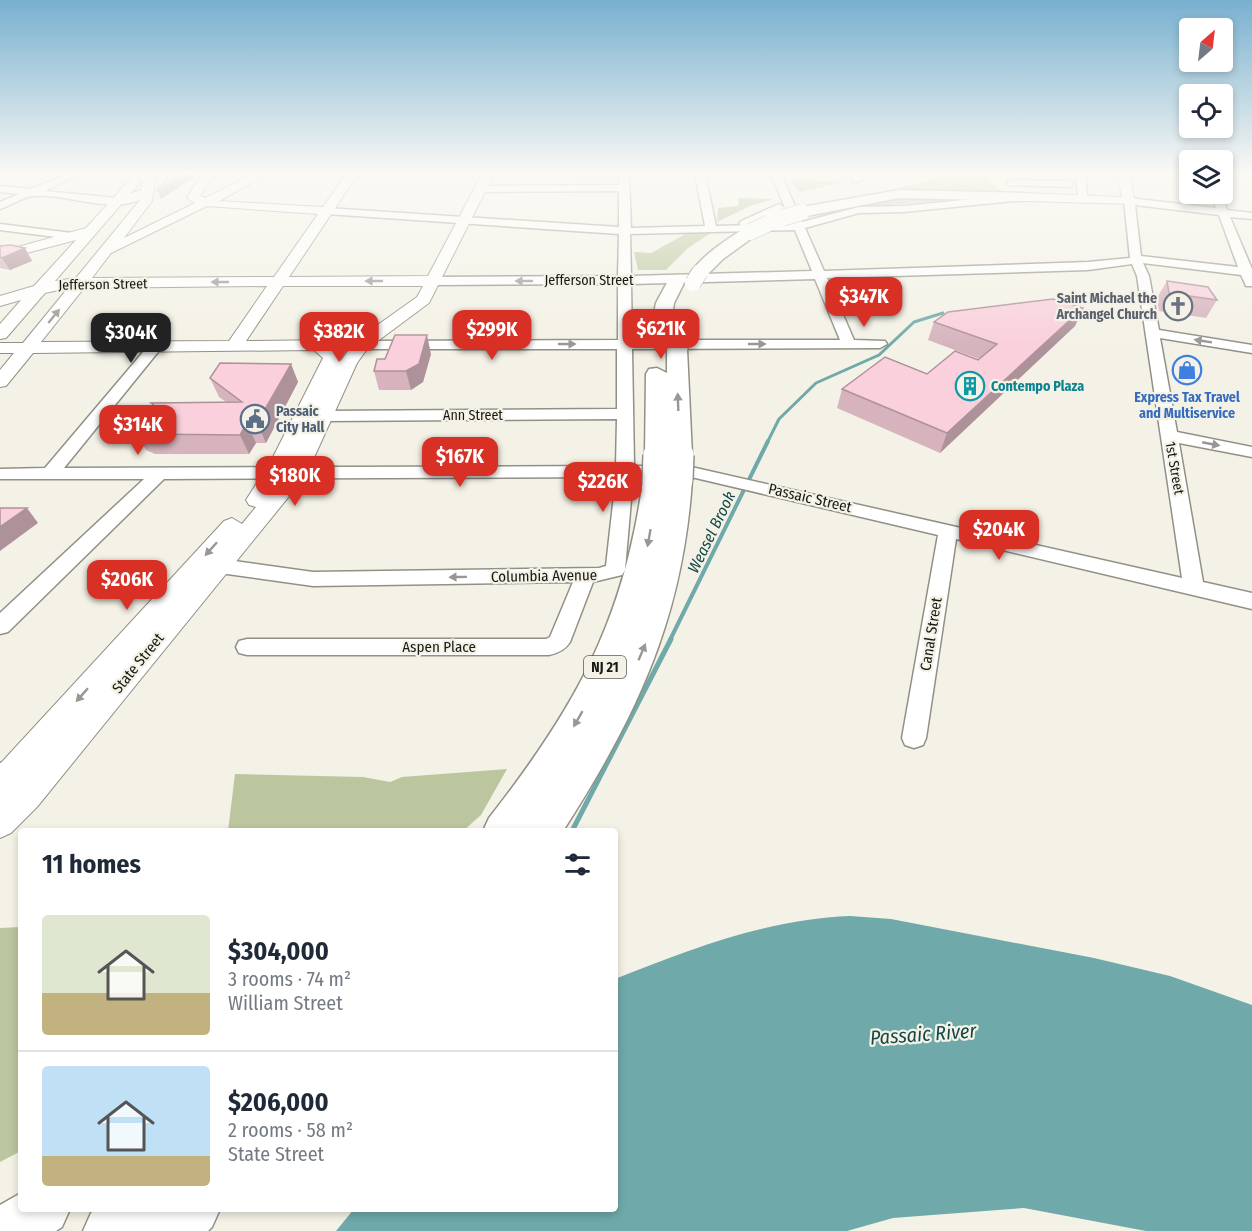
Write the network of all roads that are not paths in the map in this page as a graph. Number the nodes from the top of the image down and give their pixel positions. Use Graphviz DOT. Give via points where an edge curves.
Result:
graph roads {
  1 [pos="36,231"];
  2 [pos="121,231"];
  3 [pos="142,231"];
  4 [pos="313,231"];
  5 [pos="459,231"];
  6 [pos="624,231"];
  7 [pos="733,231"];
  8 [pos="745,231"];
  9 [pos="805,231"];
  10 [pos="1133,231"];
  11 [pos="1231,231"];
  12 [pos="88,232"];
  13 [pos="72,236"];
  14 [pos="0,256"];
  15 [pos="1136,260"];
  16 [pos="95,264"];
  17 [pos="1248,273"];
  18 [pos="819,275"];
  19 [pos="687,278"];
  20 [pos="625,280"];
  21 [pos="433,281"];
  22 [pos="278,282"];
  23 [pos="80,283"];
  24 [pos="1252,286"];
  25 [pos="41,287"];
  26 [pos="0,303"];
  27 [pos="1153,333"];
  28 [pos="0,334"];
  29 [pos="624,344"];
  30 [pos="849,344"];
  31 [pos="880,344"];
  32 [pos="316,345"];
  33 [pos="361,345"];
  34 [pos="155,346"];
  35 [pos="234,346"];
  36 [pos="0,348"];
  37 [pos="28,348"];
  38 [pos="1252,349"];
  39 [pos="0,382"];
  40 [pos="623,414"];
  41 [pos="324,416"];
  42 [pos="1170,436"];
  43 [pos="1252,452"];
  44 [pos="668,468"];
  45 [pos="625,469"];
  46 [pos="285,472"];
  47 [pos="160,473"];
  48 [pos="0,474"];
  49 [pos="50,474"];
  50 [pos="948,530"];
  51 [pos="220,566"];
  52 [pos="586,575"];
  53 [pos="1194,587"];
  54 [pos="1252,601"];
  55 [pos="0,626"];
  56 [pos="247,647"];
  57 [pos="914,738"];
  58 [pos="9,787"];
  59 [pos="0,823"];
  60 [pos="504,828"];
  61 [pos="544,828"];
  62 [pos="0,831"];
  63 [pos="39,1212"];
  64 [pos="138,1212"];
  65 [pos="190,1212"];
  66 [pos="5,1231"];
  67 [pos="109,1231"];
  68 [pos="167,1231"];
  1 -- 13 [label="street"];
  2 -- 16 [label="main road"];
  3 -- 16 [label="main road"];
  4 -- 22 [label="main road"];
  5 -- 21 [label="main road"];
  6 -- 20 [label="street, Columbia Avenue"];
  7 -- 19 [label="highway, NJ 21" via="703,251"];
  8 -- 19 [label="highway, NJ 21"];
  9 -- 18 [label="street"];
  10 -- 15 [label="street, 1st Street"];
  11 -- 17 [label="street"];
  12 -- 13 [label="main road"];
  12 -- 25 [label="main road"];
  13 -- 14 [label="main road"];
  15 -- 17 [label="street, Jefferson Street"];
  15 -- 18 [label="street, Jefferson Street" via="1088,266"];
  15 -- 27 [label="street, 1st Street" via="1143,276"];
  16 -- 23 [label="main road"];
  17 -- 24 [label="street"];
  18 -- 20 [label="street, Jefferson Street"];
  18 -- 30 [label="street"];
  19 -- 44 [label="highway, NJ 21" via="665,303"];
  20 -- 21 [label="street, Jefferson Street, one-way"];
  20 -- 29 [label="street, Columbia Avenue"];
  21 -- 22 [label="main road, Jefferson Street, one-way"];
  21 -- 33 [label="main road" via="412,311"];
  22 -- 23 [label="main road, Jefferson Street, one-way"];
  22 -- 35 [label="main road"];
  23 -- 25 [label="main road, Jefferson Street"];
  37 -- 23 [label="main road, one-way"];
  25 -- 26 [label="main road"];
  25 -- 28 [label="main road"];
  38 -- 27 [label="street, one-way"];
  27 -- 42 [label="street, 1st Street"];
  29 -- 30 [label="street, one-way"];
  33 -- 29 [label="street, one-way"];
  29 -- 40 [label="street, Columbia Avenue"];
  30 -- 31 [label="street"];
  32 -- 33 [label="main road"];
  32 -- 35 [label="main road"];
  32 -- 46 [label="main road, State Street" via="329,351 332,358"];
  33 -- 41 [label="main road, State Street" via="348,363"];
  34 -- 35 [label="main road"];
  34 -- 37 [label="main road"];
  34 -- 49 [label="street"];
  36 -- 37 [label="main road"];
  37 -- 39 [label="main road"];
  40 -- 41 [label="street, Ann Street"];
  40 -- 45 [label="street, Columbia Avenue"];
  41 -- 46 [label="main road, State Street"];
  42 -- 43 [label="street, one-way"];
  42 -- 53 [label="street, 1st Street"];
  44 -- 60 [label="highway, NJ 21, one-way" via="645,559 616,644 575,724"];
  61 -- 44 [label="highway, NJ 21, one-way" via="603,736 647,642 670,562"];
  45 -- 46 [label="street, Passaic Street"];
  45 -- 50 [label="street, Passaic Street" via="687,471"];
  45 -- 52 [label="street, Columbia Avenue" via="615,570"];
  46 -- 47 [label="street, Passaic Street"];
  46 -- 51 [label="main road, State Street" via="260,520"];
  46 -- 58 [label="main road, State Street, one-way"];
  47 -- 49 [label="street, Passaic Street"];
  47 -- 55 [label="street"];
  48 -- 49 [label="street, Passaic Street"];
  50 -- 53 [label="street, Passaic Street"];
  50 -- 57 [label="street, Canal Street"];
  52 -- 51 [label="street, Columbia Avenue, one-way" via="313,579"];
  51 -- 58 [label="main road, State Street"];
  52 -- 56 [label="street, Aspen Place" via="559,642 549,647"];
  53 -- 54 [label="street, Passaic Street"];
  58 -- 59 [label="main road, State Street"];
  58 -- 62 [label="main road"];
  63 -- 66 [label="highway"];
  64 -- 67 [label="highway"];
  65 -- 68 [label="highway"];
}
